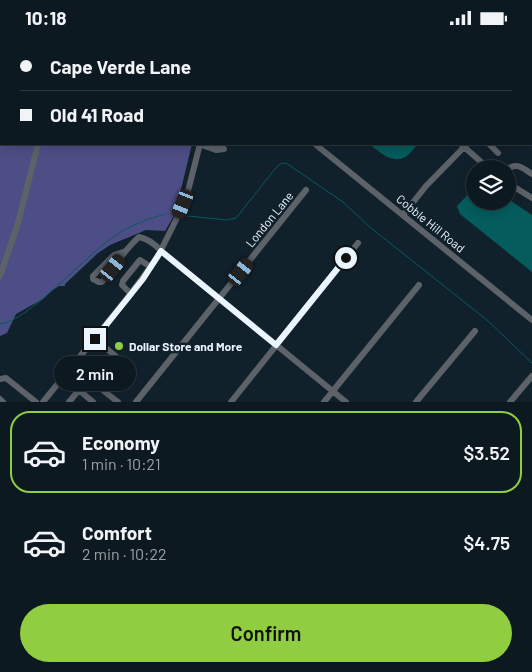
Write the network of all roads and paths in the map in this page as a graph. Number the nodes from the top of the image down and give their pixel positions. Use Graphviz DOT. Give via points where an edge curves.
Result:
graph roads {
  1 [pos="38,145"];
  2 [pos="202,145"];
  3 [pos="316,145"];
  4 [pos="464,145"];
  5 [pos="490,145"];
  6 [pos="226,146"];
  7 [pos="498,153"];
  8 [pos="480,160"];
  9 [pos="516,166"];
  10 [pos="532,174"];
  11 [pos="516,188"];
  12 [pos="306,190"];
  13 [pos="532,199"];
  14 [pos="403,215"];
  15 [pos="358,243"];
  16 [pos="126,251"];
  17 [pos="161,251"];
  18 [pos="151,267"];
  19 [pos="0,276"];
  20 [pos="418,285"];
  21 [pos="131,294"];
  22 [pos="219,299"];
  23 [pos="532,320"];
  24 [pos="475,331"];
  25 [pos="95,339"];
  26 [pos="276,345"];
  27 [pos="119,359"];
  28 [pos="72,366"];
  29 [pos="532,376"];
  30 [pos="0,379"];
  31 [pos="333,391"];
  32 [pos="0,399"];
  33 [pos="4,402"];
  34 [pos="36,402"];
  35 [pos="43,402"];
  36 [pos="69,402"];
  37 [pos="93,402"];
  38 [pos="118,402"];
  39 [pos="136,402"];
  40 [pos="230,402"];
  41 [pos="324,402"];
  42 [pos="346,402"];
  43 [pos="416,402"];
  44 [pos="510,402"];
  1 -- 19 [label="street" via="18,223"];
  2 -- 6 [label="street" via="216,150"];
  2 -- 17 [label="street" via="188,191"];
  3 -- 14 [label="street, Cobble Hill Road"];
  4 -- 8 [label="street"];
  4 -- 14 [label="street"];
  5 -- 7 [label="street"];
  9 -- 10 [label="street"];
  11 -- 13 [label="street"];
  12 -- 22 [label="street, London Lane"];
  14 -- 23 [label="street, Cobble Hill Road"];
  15 -- 26 [label="street"];
  16 -- 16 [label="street" via="102,282 93,279 114,255"];
  16 -- 17 [label="street" via="139,237 155,243"];
  17 -- 18 [label="street"];
  17 -- 22 [label="street"];
  18 -- 21 [label="street"];
  18 -- 21 [label="street" via="140,260 123,281 122,285"];
  20 -- 31 [label="street"];
  21 -- 25 [label="street"];
  22 -- 26 [label="street"];
  22 -- 39 [label="street, London Lane"];
  24 -- 43 [label="street"];
  25 -- 27 [label="street"];
  25 -- 28 [label="street"];
  26 -- 31 [label="street"];
  26 -- 40 [label="street"];
  28 -- 35 [label="street"];
  28 -- 38 [label="street"];
  29 -- 44 [label="street"];
  30 -- 34 [label="street" via="6,378"];
  31 -- 41 [label="street"];
  31 -- 42 [label="street"];
  32 -- 33 [label="street"];
  36 -- 37 [label="street" via="79,390"];
}
